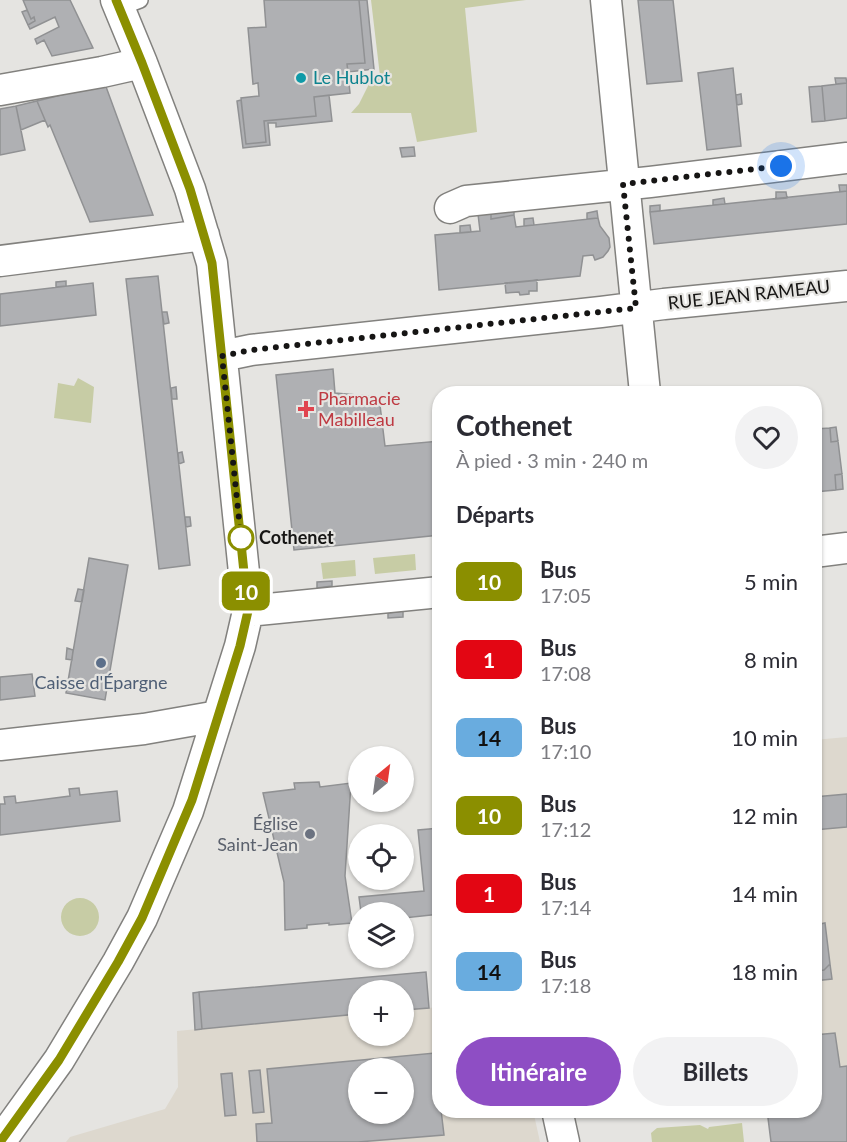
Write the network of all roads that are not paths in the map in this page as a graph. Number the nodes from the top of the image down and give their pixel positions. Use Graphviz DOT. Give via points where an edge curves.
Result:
graph roads {
  1 [pos="606,0"];
  2 [pos="125,3"];
  3 [pos="142,63"];
  4 [pos="0,90"];
  5 [pos="847,158"];
  6 [pos="623,184"];
  7 [pos="450,208"];
  8 [pos="204,235"];
  9 [pos="0,261"];
  10 [pos="847,286"];
  11 [pos="636,308"];
  12 [pos="222,356"];
  13 [pos="644,386"];
  14 [pos="847,548"];
  15 [pos="822,551"];
  16 [pos="432,593"];
  17 [pos="248,611"];
  18 [pos="218,716"];
  19 [pos="0,745"];
  20 [pos="559,1118"];
  21 [pos="0,1142"];
  22 [pos="564,1142"];
  1 -- 6 [label="street"];
  2 -- 3 [label="street"];
  3 -- 4 [label="street"];
  3 -- 8 [label="street"];
  5 -- 6 [label="street"];
  6 -- 7 [label="street" via="466,201"];
  6 -- 11 [label="street"];
  8 -- 9 [label="street"];
  8 -- 12 [label="street" via="212,263"];
  10 -- 11 [label="street, RUE JEAN RAMEAU"];
  11 -- 12 [label="street, RUE JEAN RAMEAU"];
  11 -- 13 [label="street"];
  12 -- 17 [label="street"];
  14 -- 15 [label="street"];
  16 -- 17 [label="street"];
  17 -- 18 [label="street"];
  18 -- 19 [label="street" via="144,729"];
  18 -- 21 [label="street" via="188,811 142,918 59,1060"];
  20 -- 22 [label="street"];
}
